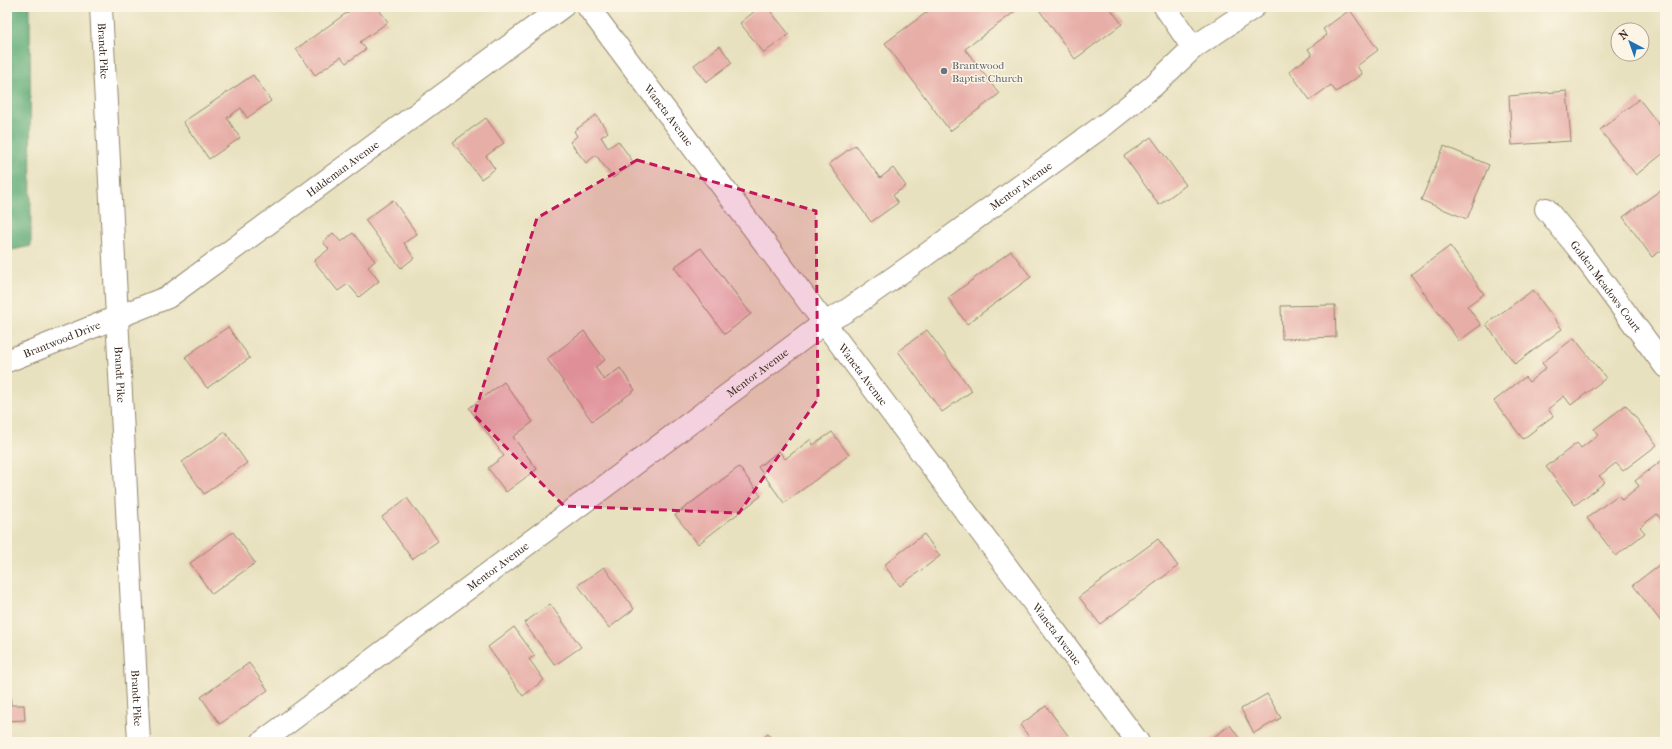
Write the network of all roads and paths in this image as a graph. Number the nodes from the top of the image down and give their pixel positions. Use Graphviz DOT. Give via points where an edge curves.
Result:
graph roads {
  1 [pos="102,7"];
  2 [pos="562,7"];
  3 [pos="588,7"];
  4 [pos="1165,7"];
  5 [pos="1254,7"];
  6 [pos="1193,48"];
  7 [pos="1546,209"];
  8 [pos="118,318"];
  9 [pos="824,323"];
  10 [pos="1662,356"];
  11 [pos="7,361"];
  12 [pos="139,742"];
  13 [pos="262,742"];
  14 [pos="1138,742"];
  1 -- 8 [label="street, Brandt Pike"];
  2 -- 8 [label="street, Haldeman Avenue" via="168,297"];
  3 -- 9 [label="street, Waneta Avenue"];
  4 -- 6 [label="street"];
  5 -- 6 [label="street, Mentor Avenue"];
  6 -- 9 [label="street, Mentor Avenue" via="1152,87 1107,123 903,271 846,311"];
  7 -- 10 [label="street, Golden Meadows Court"];
  8 -- 11 [label="street, Brantwood Drive"];
  8 -- 12 [label="street, Brandt Pike"];
  9 -- 13 [label="street, Mentor Avenue"];
  9 -- 14 [label="street, Waneta Avenue"];
}
